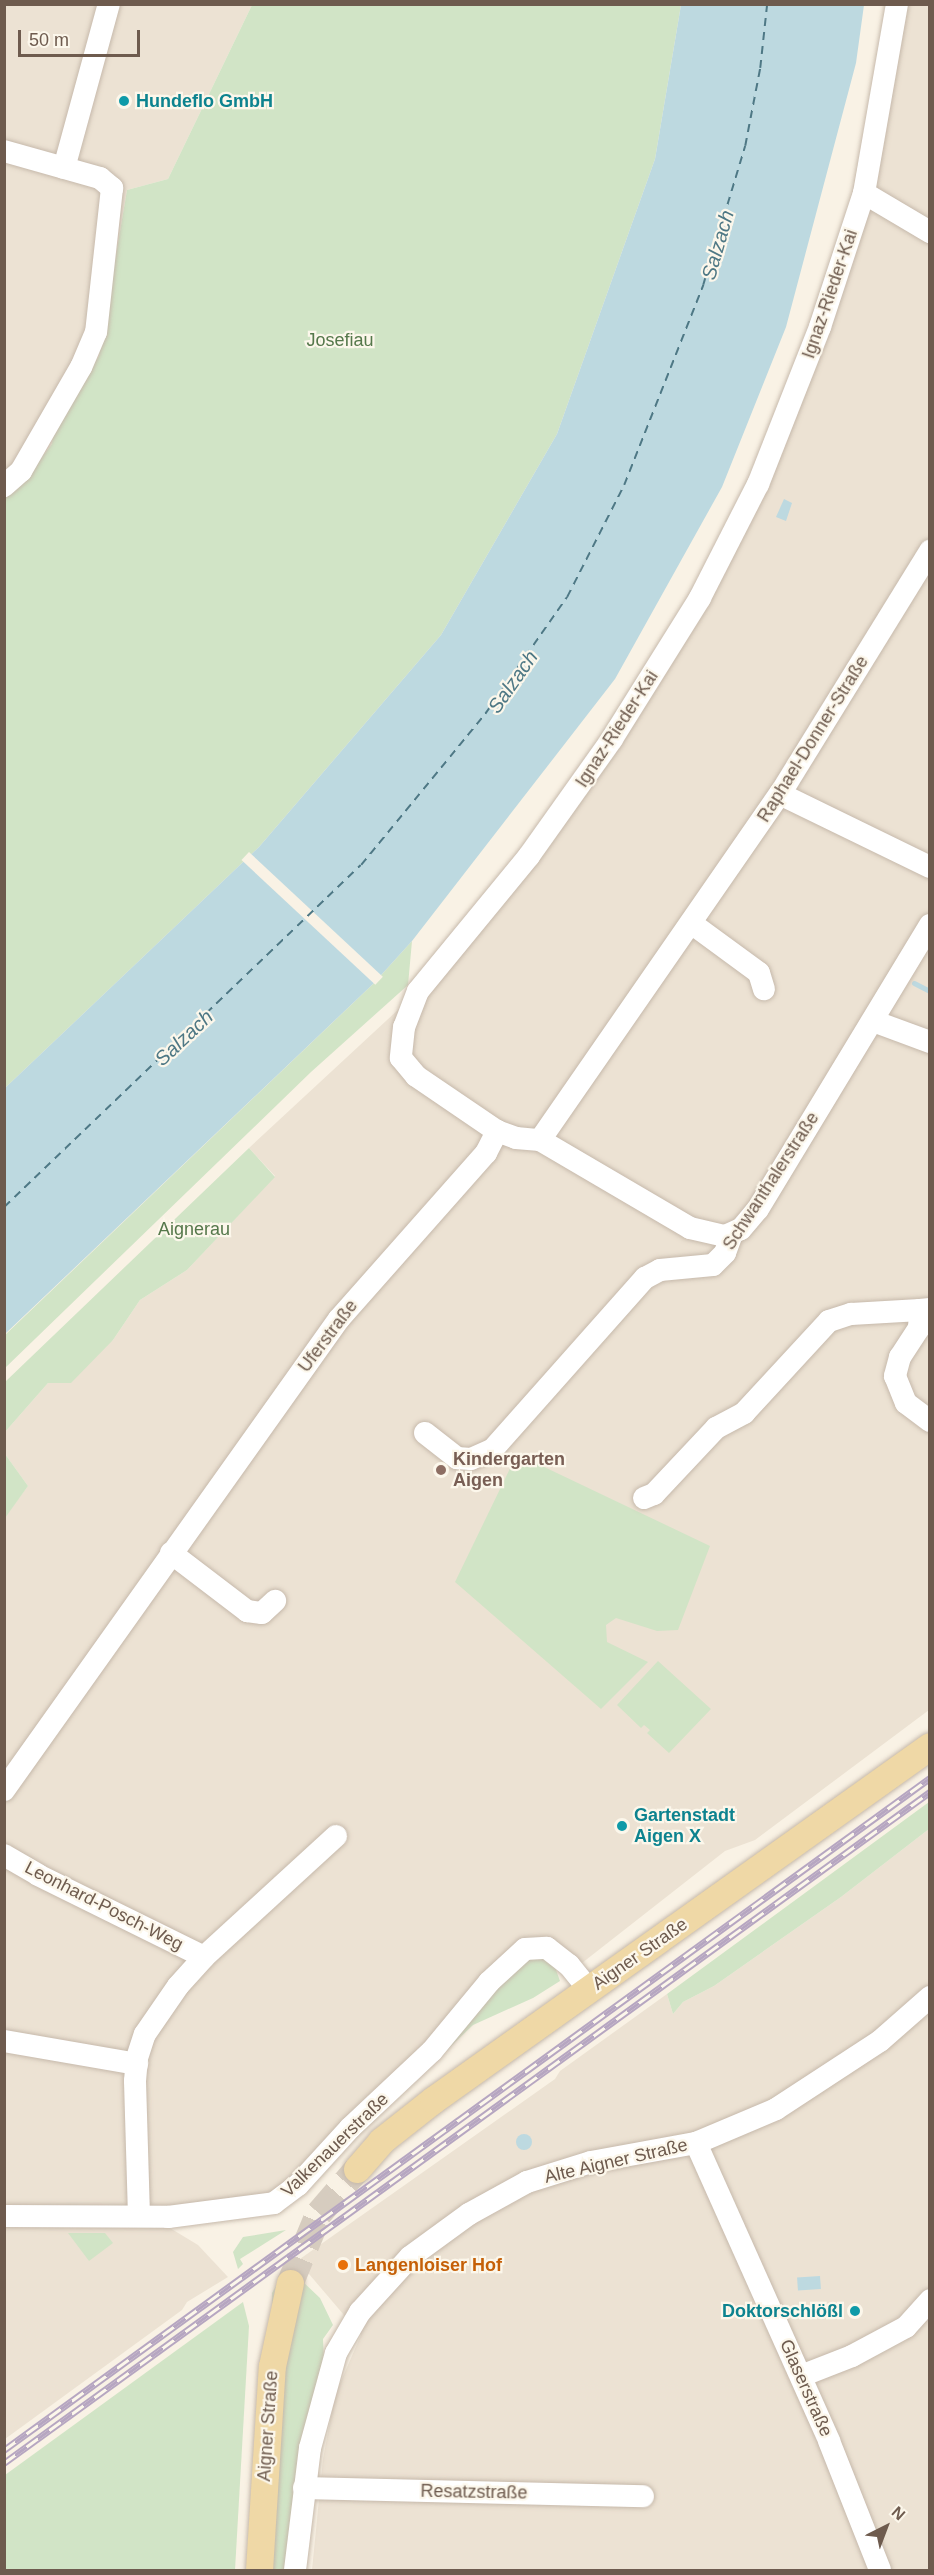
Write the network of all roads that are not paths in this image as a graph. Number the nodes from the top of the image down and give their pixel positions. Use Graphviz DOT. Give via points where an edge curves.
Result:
graph roads {
  1 [pos="109,4"];
  2 [pos="897,4"];
  3 [pos="4,151"];
  4 [pos="64,168"];
  5 [pos="864,193"];
  6 [pos="930,232"];
  7 [pos="4,486"];
  8 [pos="930,551"];
  9 [pos="780,794"];
  10 [pos="930,867"];
  11 [pos="691,923"];
  12 [pos="930,925"];
  13 [pos="764,989"];
  14 [pos="873,1021"];
  15 [pos="930,1042"];
  16 [pos="497,1131"];
  17 [pos="540,1140"];
  18 [pos="732,1234"];
  19 [pos="925,1310"];
  20 [pos="930,1421"];
  21 [pos="425,1433"];
  22 [pos="644,1498"];
  23 [pos="171,1553"];
  24 [pos="275,1601"];
  25 [pos="930,1746"];
  26 [pos="4,1790"];
  27 [pos="336,1836"];
  28 [pos="4,1855"];
  29 [pos="204,1957"];
  30 [pos="589,1990"];
  31 [pos="930,1997"];
  32 [pos="4,2041"];
  33 [pos="137,2064"];
  34 [pos="696,2143"];
  35 [pos="357,2169"];
  36 [pos="4,2216"];
  37 [pos="139,2216"];
  38 [pos="290,2283"];
  39 [pos="930,2300"];
  40 [pos="801,2376"];
  41 [pos="304,2488"];
  42 [pos="643,2496"];
  43 [pos="258,2571"];
  44 [pos="295,2571"];
  45 [pos="880,2571"];
  1 -- 4 [label="street"];
  2 -- 5 [label="street, Ignaz-Rieder-Kai"];
  3 -- 4 [label="street"];
  4 -- 7 [label="street" via="100,178 112,188 96,332 81,367 21,471"];
  5 -- 6 [label="street"];
  5 -- 16 [label="street, Ignaz-Rieder-Kai" via="820,327 758,484 700,598 640,697 558,816 480,917 429,975 410,1007 401,1042 401,1058 406,1068"];
  8 -- 9 [label="street, Raphael-Donner-Straße"];
  9 -- 10 [label="street"];
  9 -- 11 [label="street, Raphael-Donner-Straße"];
  11 -- 13 [label="street" via="759,973"];
  11 -- 17 [label="street, Raphael-Donner-Straße"];
  12 -- 14 [label="street, Schwanthalerstraße"];
  14 -- 15 [label="street"];
  14 -- 18 [label="street, Schwanthalerstraße" via="752,1218"];
  16 -- 17 [label="street, Ignaz-Rieder-Kai"];
  16 -- 23 [label="street, Uferstraße" via="486,1153 339,1319"];
  17 -- 18 [label="street, Ignaz-Rieder-Kai" via="690,1228 710,1235"];
  18 -- 21 [label="street, Schwanthalerstraße" via="725,1253 713,1265 660,1270 645,1278 501,1441 483,1455 466,1460 456,1458"];
  19 -- 20 [label="street" via="919,1328 900,1357 895,1376 906,1403"];
  19 -- 22 [label="street" via="851,1314 830,1321 744,1413 719,1425 654,1494"];
  23 -- 24 [label="street" via="248,1611 262,1613"];
  23 -- 26 [label="street, Uferstraße"];
  25 -- 30 [label="main road, Aigner Straße"];
  27 -- 29 [label="street, Leonhard-Posch-Weg"];
  28 -- 29 [label="street, Leonhard-Posch-Weg"];
  29 -- 33 [label="street, Leonhard-Posch-Weg" via="152,2022 139,2049"];
  30 -- 35 [label="main road, Aigner Straße" via="399,2126"];
  30 -- 37 [label="street, Valkenauerstraße" via="569,1965 547,1948 525,1949 489,1982 432,2051 350,2128 287,2195 255,2208"];
  31 -- 34 [label="street, Alte Aigner Straße" via="880,2041 816,2085 755,2119"];
  32 -- 33 [label="street"];
  33 -- 37 [label="street, Leonhard-Posch-Weg"];
  34 -- 40 [label="street, Glaserstraße"];
  34 -- 41 [label="street, Alte Aigner Straße" via="591,2162 527,2182 460,2219 410,2257 374,2295 342,2338 315,2423"];
  36 -- 37 [label="street, Valkenauerstraße"];
  38 -- 43 [label="main road, Aigner Straße" via="272,2366"];
  39 -- 40 [label="street" via="906,2327 852,2356"];
  40 -- 45 [label="street, Glaserstraße"];
  41 -- 42 [label="street, Resatzstraße"];
  41 -- 44 [label="street, Alte Aigner Straße"];
}
